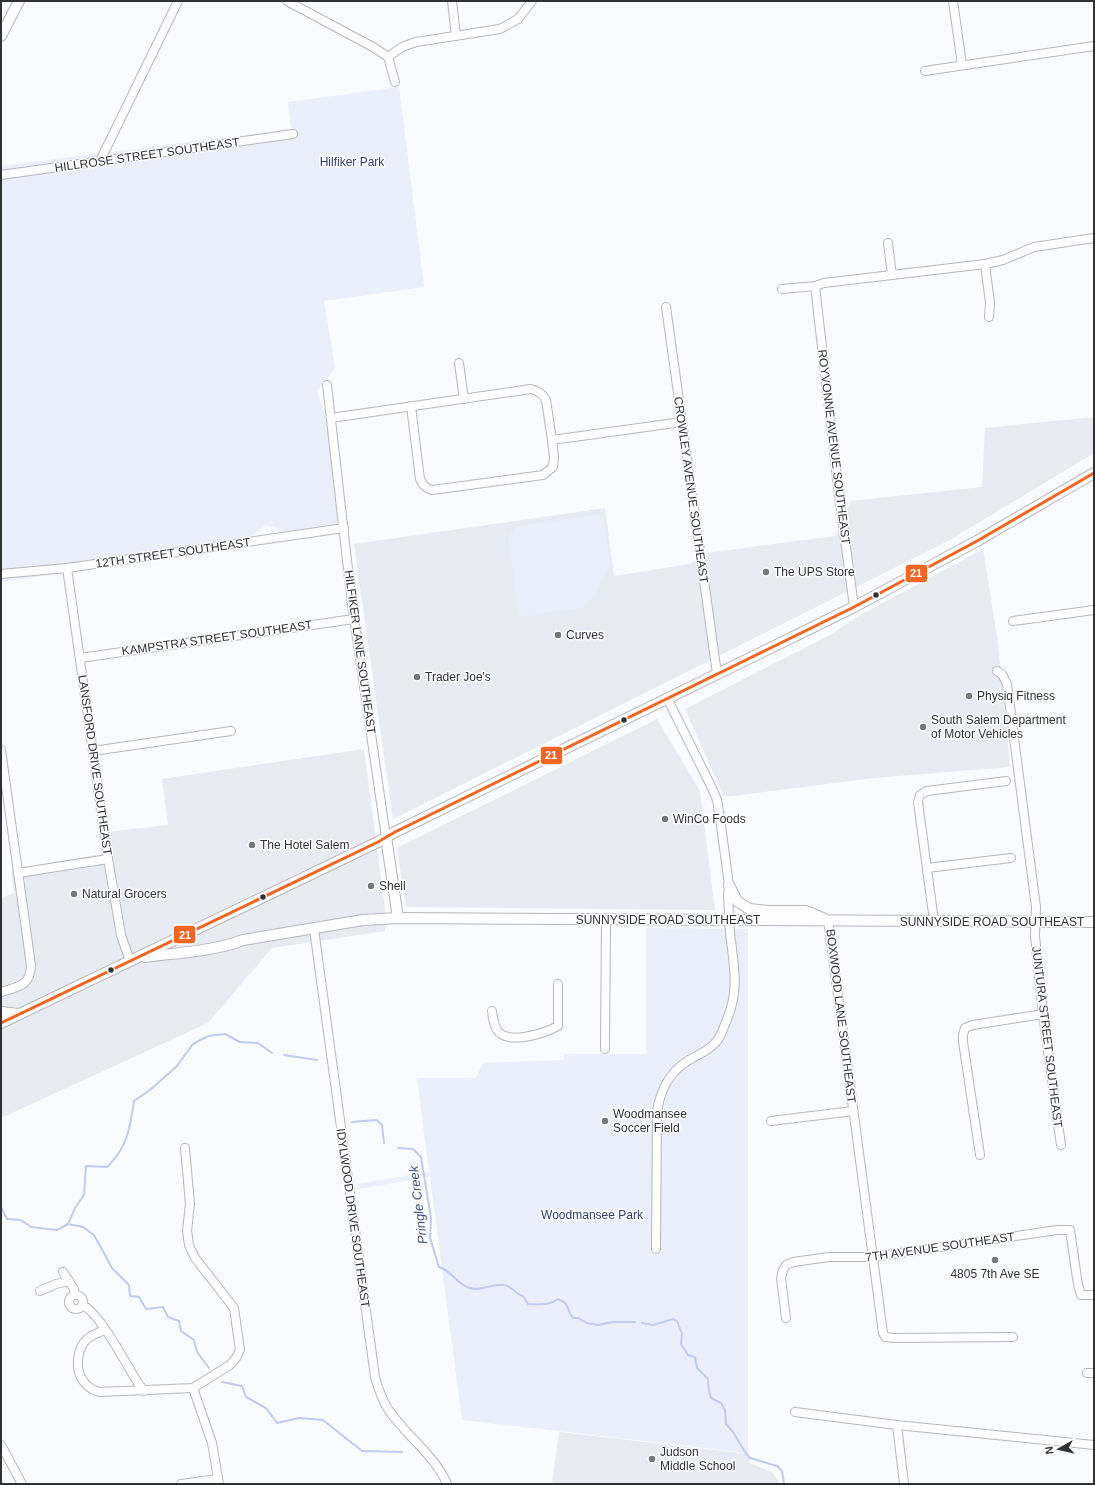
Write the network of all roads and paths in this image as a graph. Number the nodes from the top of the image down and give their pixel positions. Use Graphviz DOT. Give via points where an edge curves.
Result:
graph roads {
  1 [pos="19,1"];
  2 [pos="178,1"];
  3 [pos="452,1"];
  4 [pos="532,1"];
  5 [pos="953,1"];
  6 [pos="290,2"];
  7 [pos="1,36"];
  8 [pos="456,36"];
  9 [pos="1094,46"];
  10 [pos="388,57"];
  11 [pos="962,65"];
  12 [pos="925,71"];
  13 [pos="395,82"];
  14 [pos="292,134"];
  15 [pos="100,161"];
  16 [pos="1,175"];
  17 [pos="1094,238"];
  18 [pos="888,243"];
  19 [pos="985,264"];
  20 [pos="892,275"];
  21 [pos="815,286"];
  22 [pos="782,289"];
  23 [pos="666,307"];
  24 [pos="989,317"];
  25 [pos="458,363"];
  26 [pos="327,385"];
  27 [pos="464,399"];
  28 [pos="411,406"];
  29 [pos="331,418"];
  30 [pos="682,422"];
  31 [pos="552,440"];
  32 [pos="1094,473"];
  33 [pos="344,528"];
  34 [pos="67,568"];
  35 [pos="1,574"];
  36 [pos="854,607"];
  37 [pos="1094,610"];
  38 [pos="354,619"];
  39 [pos="1013,621"];
  40 [pos="80,658"];
  41 [pos="997,671"];
  42 [pos="717,674"];
  43 [pos="667,698"];
  44 [pos="231,731"];
  45 [pos="1,750"];
  46 [pos="93,751"];
  47 [pos="1006,781"];
  48 [pos="386,837"];
  49 [pos="1011,858"];
  50 [pos="108,859"];
  51 [pos="927,868"];
  52 [pos="18,873"];
  53 [pos="729,885"];
  54 [pos="398,918"];
  55 [pos="606,919"];
  56 [pos="730,920"];
  57 [pos="828,920"];
  58 [pos="934,921"];
  59 [pos="1035,922"];
  60 [pos="1094,922"];
  61 [pos="314,929"];
  62 [pos="133,960"];
  63 [pos="558,984"];
  64 [pos="1,992"];
  65 [pos="492,1011"];
  66 [pos="1,1012"];
  67 [pos="18,1014"];
  68 [pos="1043,1014"];
  69 [pos="1,1023"];
  70 [pos="605,1049"];
  71 [pos="853,1111"];
  72 [pos="771,1121"];
  73 [pos="1062,1145"];
  74 [pos="185,1148"];
  75 [pos="980,1155"];
  76 [pos="656,1249"];
  77 [pos="873,1257"];
  78 [pos="63,1272"];
  79 [pos="69,1281"];
  80 [pos="40,1291"];
  81 [pos="1094,1295"];
  82 [pos="786,1318"];
  83 [pos="105,1330"];
  84 [pos="1013,1337"];
  85 [pos="193,1388"];
  86 [pos="144,1391"];
  87 [pos="795,1412"];
  88 [pos="898,1425"];
  89 [pos="1,1445"];
  90 [pos="1094,1445"];
  91 [pos="219,1482"];
  92 [pos="22,1484"];
  93 [pos="181,1484"];
  94 [pos="447,1484"];
  95 [pos="904,1484"];
  1 -- 7 [label="main road"];
  2 -- 15 [label="street"];
  3 -- 8 [label="street"];
  4 -- 8 [label="street" via="518,19 500,29"];
  5 -- 11 [label="street"];
  6 -- 10 [label="street" via="373,46"];
  8 -- 10 [label="street" via="408,44"];
  9 -- 11 [label="street"];
  10 -- 13 [label="street"];
  11 -- 12 [label="street"];
  14 -- 15 [label="street, HILLROSE STREET SOUTHEAST"];
  15 -- 16 [label="street, HILLROSE STREET SOUTHEAST"];
  17 -- 19 [label="street" via="1034,247 1003,260"];
  18 -- 20 [label="street"];
  19 -- 20 [label="street"];
  19 -- 24 [label="street" via="990,302"];
  20 -- 21 [label="street"];
  21 -- 22 [label="street"];
  21 -- 36 [label="street, ROYVONNE AVENUE SOUTHEAST"];
  23 -- 30 [label="street, CROWLEY AVENUE SOUTHEAST"];
  25 -- 27 [label="street"];
  26 -- 29 [label="street, HILFIKER LANE SOUTHEAST"];
  27 -- 28 [label="street"];
  27 -- 31 [label="street" via="531,389 538,391 546,400"];
  28 -- 29 [label="street"];
  28 -- 31 [label="street" via="420,479 427,489 543,475 553,467"];
  29 -- 33 [label="street, HILFIKER LANE SOUTHEAST"];
  30 -- 31 [label="street"];
  30 -- 42 [label="street, CROWLEY AVENUE SOUTHEAST"];
  32 -- 36 [label="main road" via="977,541"];
  33 -- 34 [label="street, 12TH STREET SOUTHEAST"];
  33 -- 38 [label="street, HILFIKER LANE SOUTHEAST"];
  34 -- 35 [label="street, 12TH STREET SOUTHEAST"];
  34 -- 40 [label="street, LANSFORD DRIVE SOUTHEAST"];
  36 -- 42 [label="main road"];
  37 -- 39 [label="street"];
  38 -- 40 [label="street, KAMPSTRA STREET SOUTHEAST"];
  38 -- 48 [label="street, HILFIKER LANE SOUTHEAST"];
  40 -- 46 [label="street, LANSFORD DRIVE SOUTHEAST"];
  41 -- 59 [label="street, JUNTURA STREET SOUTHEAST" via="1002,674 1007,684 1036,907"];
  42 -- 43 [label="main road"];
  43 -- 48 [label="main road"];
  43 -- 53 [label="street" via="717,800"];
  44 -- 46 [label="street"];
  45 -- 52 [label="street"];
  46 -- 50 [label="street, LANSFORD DRIVE SOUTHEAST"];
  47 -- 51 [label="street" via="927,791 920,795 918,802"];
  48 -- 54 [label="main road, HILFIKER LANE SOUTHEAST"];
  48 -- 62 [label="main road"];
  49 -- 51 [label="street"];
  50 -- 52 [label="street"];
  50 -- 62 [label="street, LANSFORD DRIVE SOUTHEAST" via="121,935"];
  51 -- 58 [label="street"];
  52 -- 64 [label="street" via="31,972 25,982"];
  53 -- 56 [label="street"];
  53 -- 57 [label="main road" via="738,901 749,909 768,912 806,911"];
  54 -- 55 [label="main road, SUNNYSIDE ROAD SOUTHEAST"];
  54 -- 61 [label="main road, SUNNYSIDE ROAD SOUTHEAST" via="363,920"];
  55 -- 56 [label="main road, SUNNYSIDE ROAD SOUTHEAST"];
  55 -- 70 [label="street"];
  56 -- 57 [label="main road, SUNNYSIDE ROAD SOUTHEAST"];
  56 -- 76 [label="street" via="735,995 727,1020 715,1043 679,1067 666,1082 659,1098"];
  57 -- 58 [label="main road, SUNNYSIDE ROAD SOUTHEAST"];
  57 -- 71 [label="street, BOXWOOD LANE SOUTHEAST"];
  58 -- 59 [label="main road, SUNNYSIDE ROAD SOUTHEAST"];
  59 -- 60 [label="main road, SUNNYSIDE ROAD SOUTHEAST"];
  59 -- 68 [label="street, JUNTURA STREET SOUTHEAST" via="1034,936"];
  61 -- 62 [label="main road, SUNNYSIDE ROAD SOUTHEAST"];
  61 -- 94 [label="street, IDYLWOOD DRIVE SOUTHEAST" via="375,1377 387,1407 435,1465"];
  62 -- 67 [label="main road"];
  63 -- 65 [label="street" via="558,1026 539,1035 512,1037 501,1034 496,1029"];
  66 -- 67 [label="main road"];
  67 -- 69 [label="main road"];
  68 -- 73 [label="street, JUNTURA STREET SOUTHEAST"];
  68 -- 75 [label="street" via="965,1028 963,1035"];
  71 -- 72 [label="street, BOXWOOD LANE SOUTHEAST"];
  71 -- 77 [label="street, BOXWOOD LANE SOUTHEAST"];
  74 -- 85 [label="street" via="190,1204 187,1231 189,1245 195,1258 234,1308 240,1350 230,1365"];
  77 -- 81 [label="street, 7TH AVENUE SOUTHEAST" via="1070,1230 1081,1295"];
  77 -- 82 [label="street, 7TH AVENUE SOUTHEAST" via="829,1258 786,1265 781,1278"];
  77 -- 84 [label="street, BOXWOOD LANE SOUTHEAST" via="884,1337"];
  78 -- 79 [label="street"];
  79 -- 80 [label="street"];
  79 -- 83 [label="street" via="75,1295 82,1299 82,1305 88,1307"];
  83 -- 86 [label="street"];
  83 -- 86 [label="street" via="87,1339 80,1349 78,1363 83,1381 89,1388 100,1392"];
  85 -- 86 [label="street"];
  85 -- 91 [label="street" via="212,1443"];
  87 -- 88 [label="street"];
  88 -- 90 [label="street"];
  88 -- 95 [label="street"];
  89 -- 92 [label="street"];
  91 -- 93 [label="street"];
}
